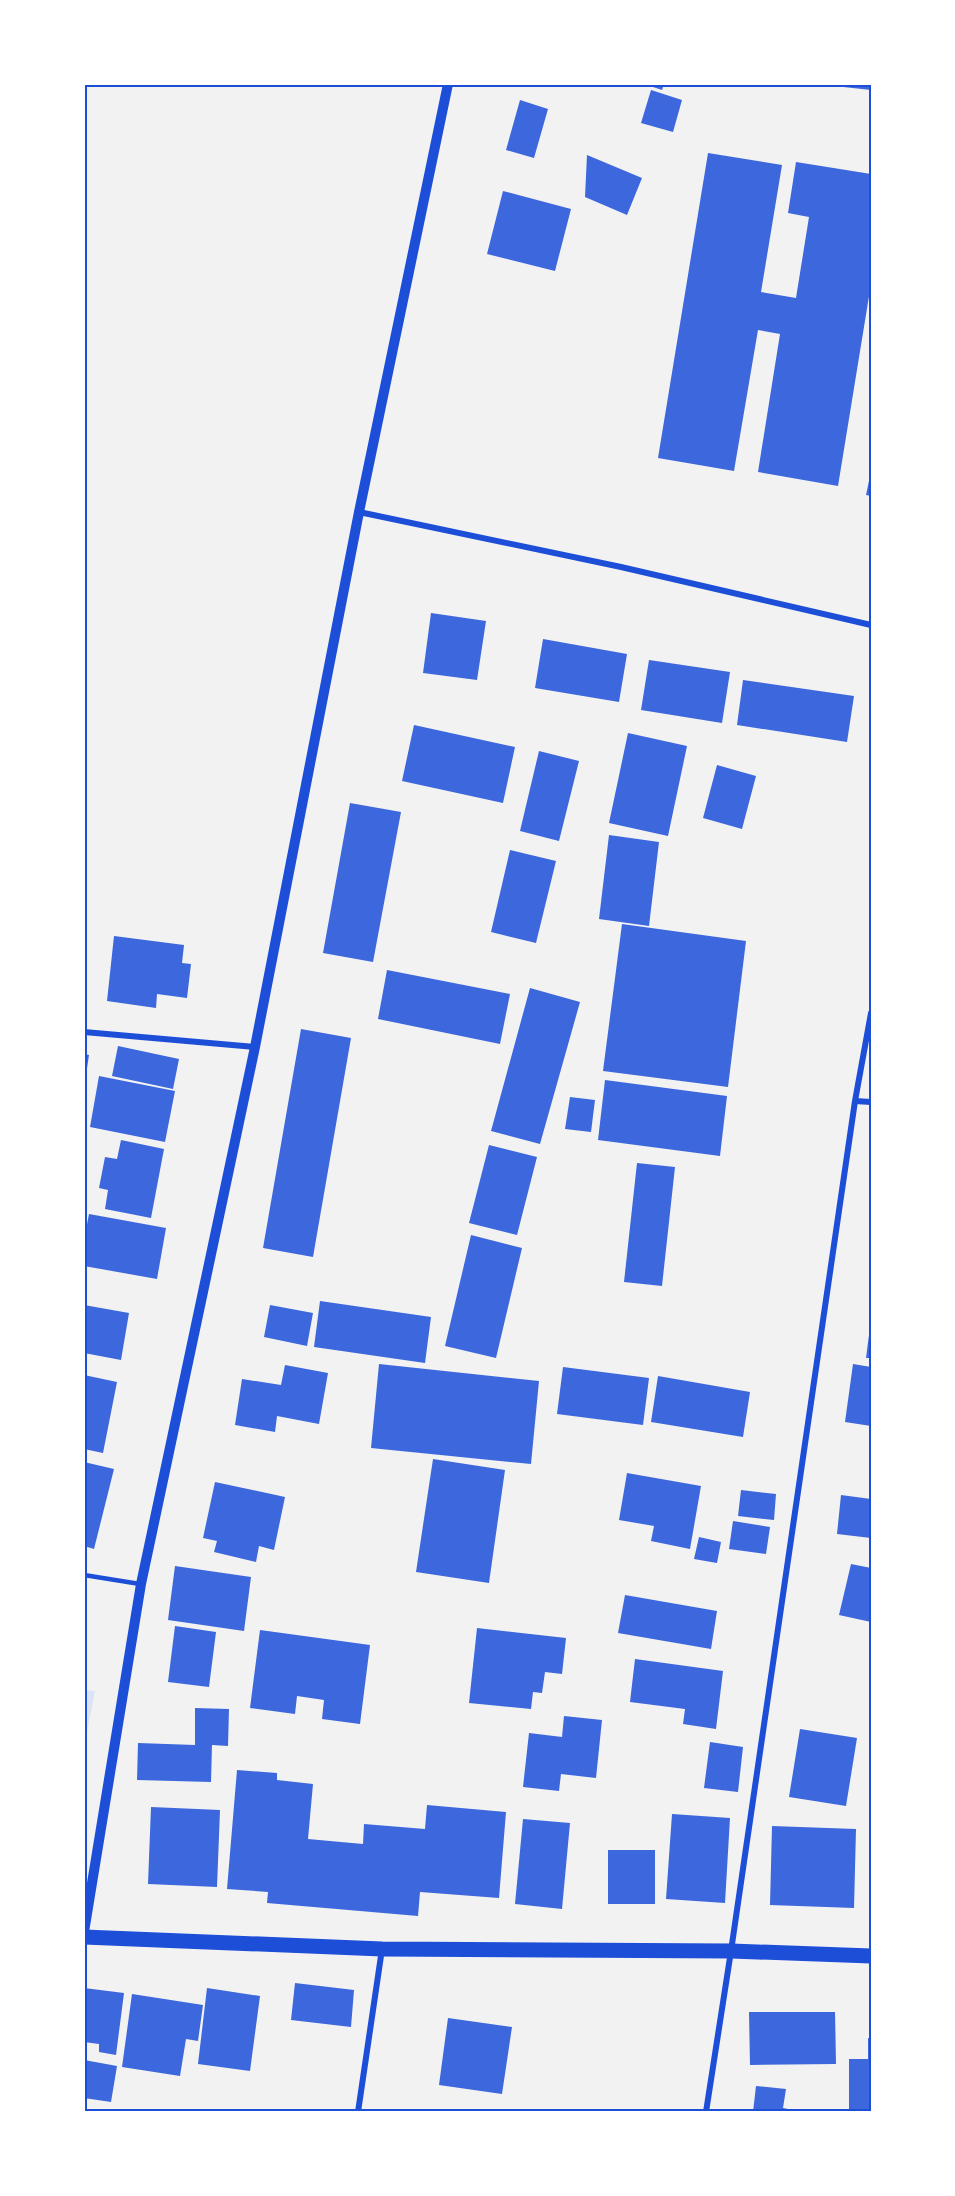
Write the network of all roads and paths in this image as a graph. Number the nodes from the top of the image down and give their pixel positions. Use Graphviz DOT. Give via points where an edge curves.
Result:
graph roads {
  1 [pos="448,84"];
  2 [pos="359,512"];
  3 [pos="871,624"];
  4 [pos="871,1013"];
  5 [pos="84,1032"];
  6 [pos="255,1047"];
  7 [pos="855,1101"];
  8 [pos="871,1102"];
  9 [pos="84,1575"];
  10 [pos="141,1584"];
  11 [pos="84,1932"];
  12 [pos="84,1937"];
  13 [pos="382,1949"];
  14 [pos="731,1951"];
  15 [pos="871,1956"];
  16 [pos="358,2112"];
  17 [pos="706,2112"];
  1 -- 2 [label="street"];
  2 -- 3 [label="street"];
  2 -- 6 [label="street"];
  4 -- 7 [label="street"];
  5 -- 6 [label="street"];
  6 -- 10 [label="street"];
  7 -- 8 [label="street"];
  7 -- 14 [label="street"];
  9 -- 10 [label="lane"];
  10 -- 11 [label="street"];
  12 -- 13 [label="main road"];
  13 -- 14 [label="main road"];
  13 -- 16 [label="street"];
  14 -- 15 [label="main road"];
  14 -- 17 [label="street"];
}
